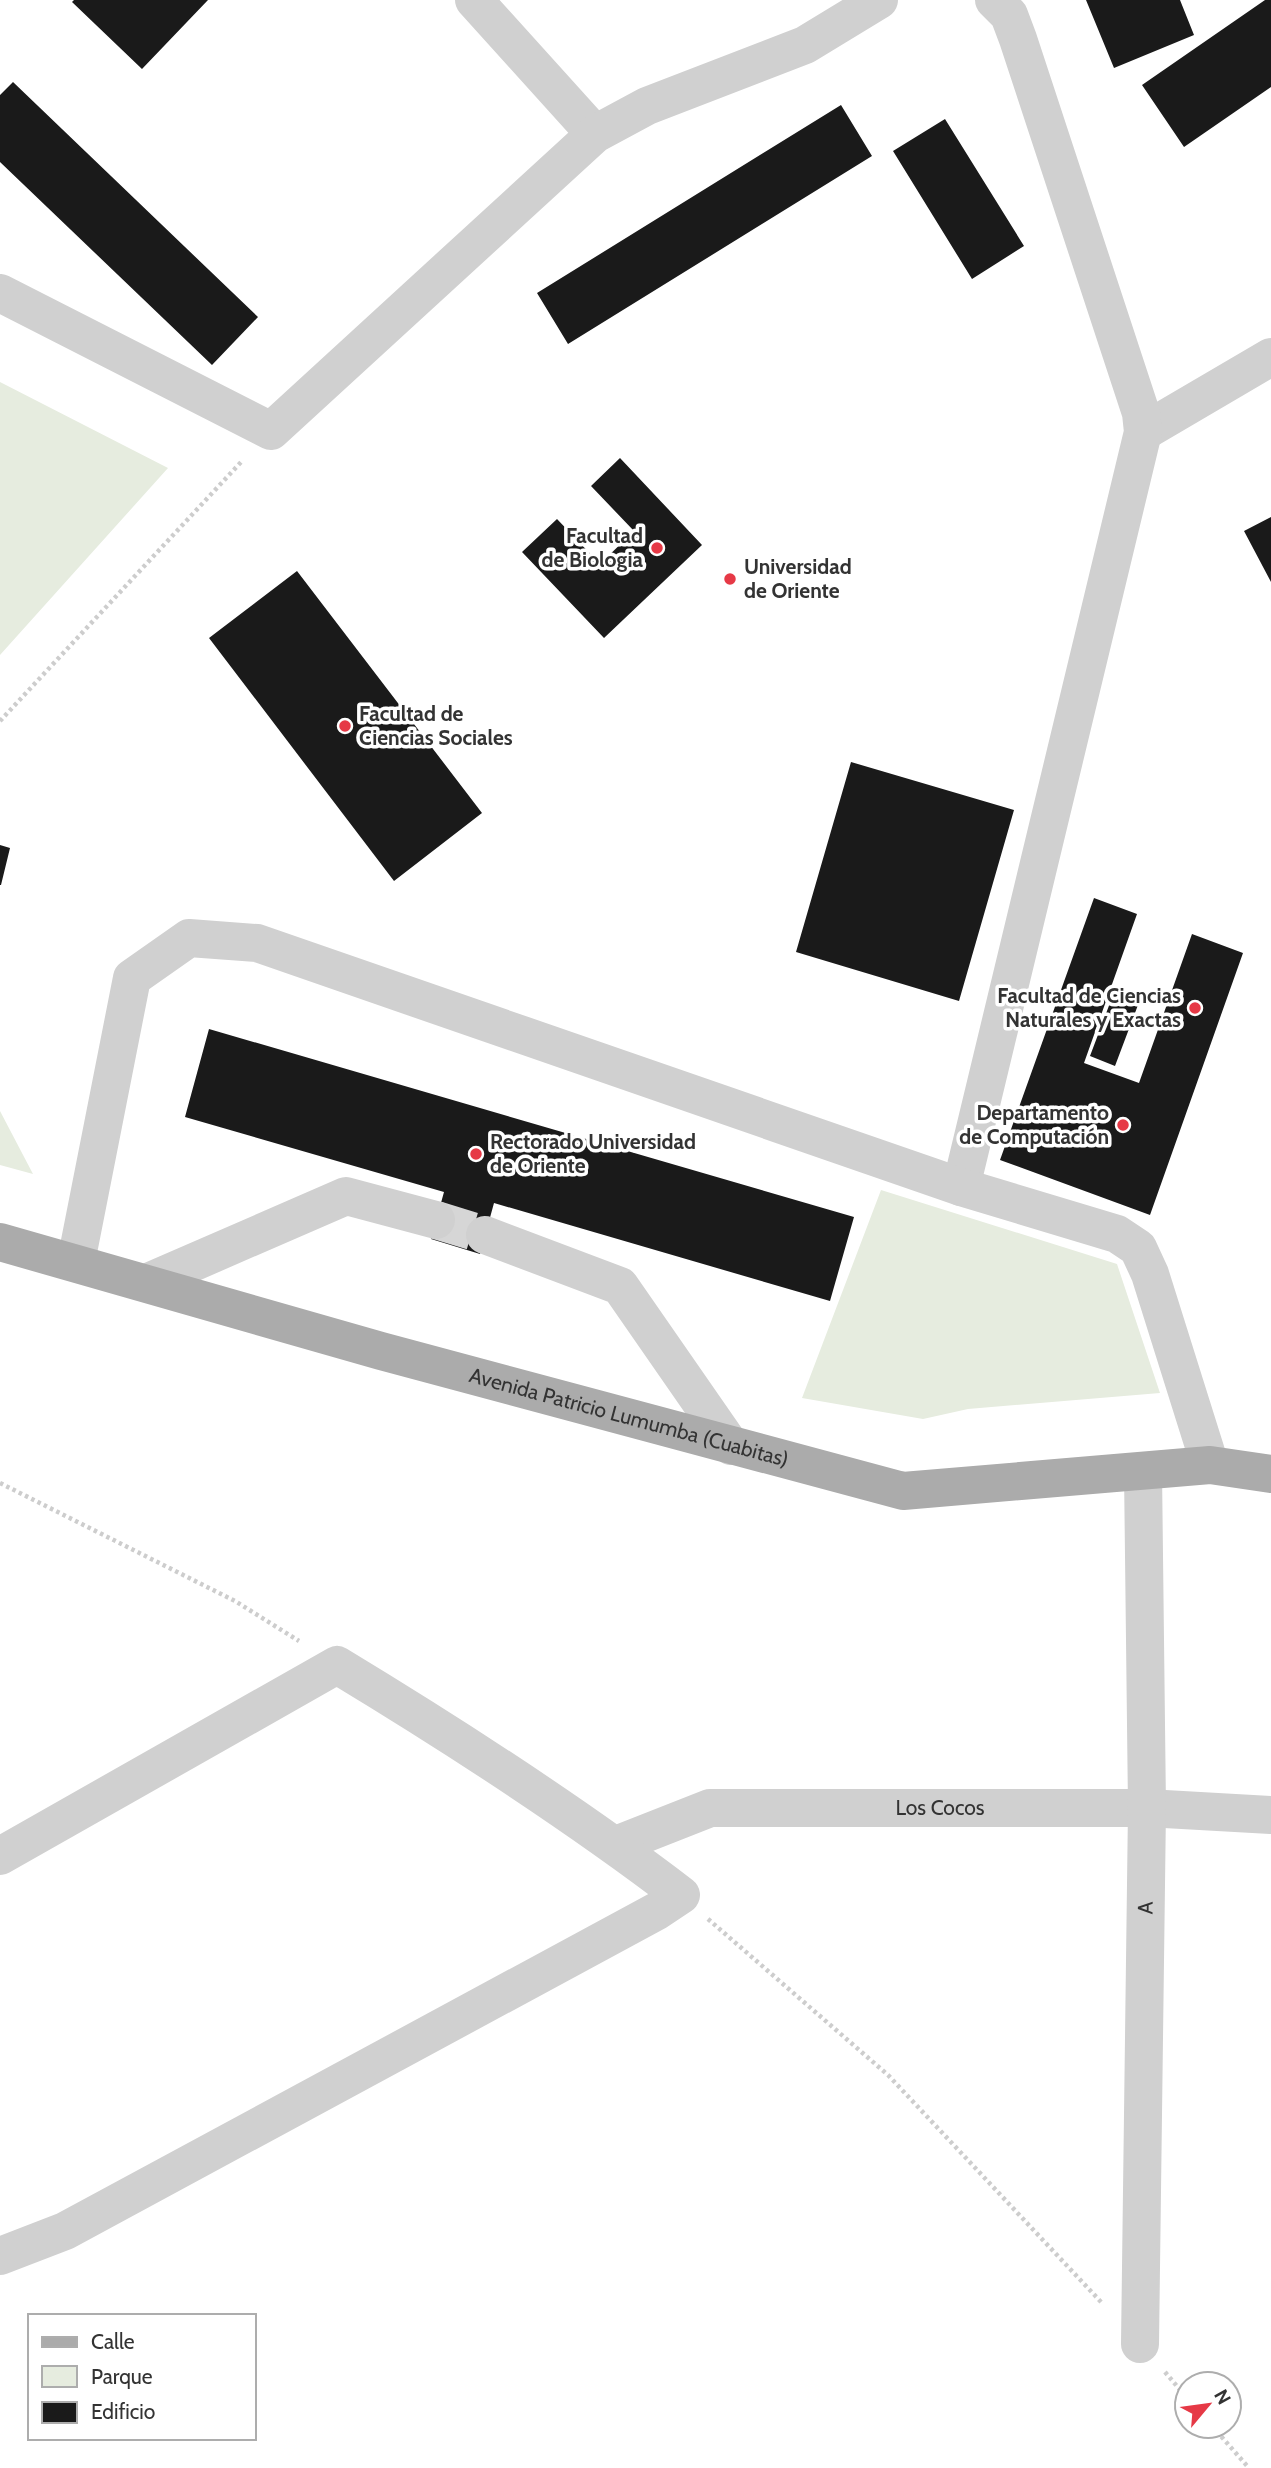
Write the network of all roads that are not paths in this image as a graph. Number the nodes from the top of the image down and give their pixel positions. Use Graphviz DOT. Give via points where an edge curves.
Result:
graph roads {
  1 [pos="474,0"];
  2 [pos="879,0"];
  3 [pos="994,0"];
  4 [pos="595,134"];
  5 [pos="0,293"];
  6 [pos="1271,357"];
  7 [pos="1143,432"];
  8 [pos="961,1187"];
  9 [pos="436,1220"];
  10 [pos="485,1235"];
  11 [pos="0,1242"];
  12 [pos="76,1262"];
  13 [pos="146,1283"];
  14 [pos="731,1446"];
  15 [pos="1210,1465"];
  16 [pos="1143,1471"];
  17 [pos="1271,1475"];
  18 [pos="1147,1808"];
  19 [pos="1271,1815"];
  20 [pos="616,1845"];
  21 [pos="0,1856"];
  22 [pos="0,2257"];
  23 [pos="1140,2344"];
  1 -- 4 [label="street"];
  2 -- 4 [label="street" via="805,45 647,106"];
  3 -- 7 [label="street" via="1009,15 1018,39 1141,413"];
  4 -- 5 [label="street" via="271,431"];
  6 -- 7 [label="street"];
  7 -- 8 [label="street"];
  8 -- 12 [label="street" via="257,943 189,938 132,978"];
  8 -- 15 [label="street" via="1117,1234 1138,1248"];
  9 -- 13 [label="street" via="346,1196"];
  10 -- 14 [label="street" via="620,1286"];
  11 -- 12 [label="main road, Avenida Patricio Lumumba (Cuabitas)"];
  12 -- 13 [label="main road, Avenida Patricio Lumumba (Cuabitas)"];
  13 -- 14 [label="main road, Avenida Patricio Lumumba (Cuabitas)"];
  14 -- 16 [label="main road, Avenida Patricio Lumumba (Cuabitas)" via="903,1491"];
  15 -- 16 [label="main road, Avenida Patricio Lumumba (Cuabitas)"];
  15 -- 17 [label="main road, Avenida Patricio Lumumba (Cuabitas)"];
  16 -- 18 [label="street, A"];
  18 -- 19 [label="street, Los Cocos"];
  18 -- 20 [label="street, Los Cocos" via="710,1808"];
  18 -- 23 [label="street, A"];
  20 -- 21 [label="street" via="461,1740 337,1665"];
  20 -- 22 [label="street" via="681,1895 65,2231"];
}
